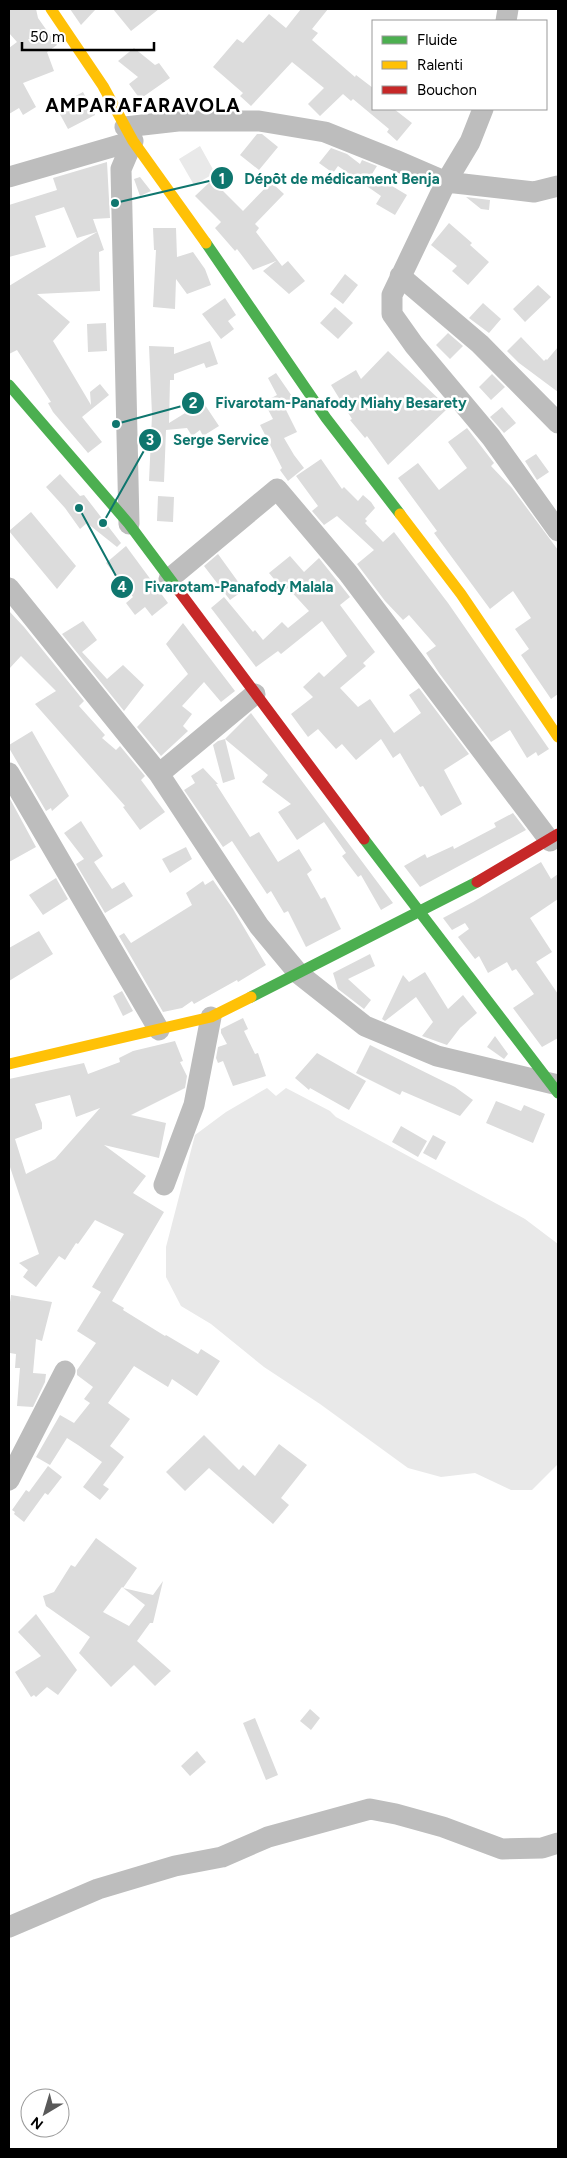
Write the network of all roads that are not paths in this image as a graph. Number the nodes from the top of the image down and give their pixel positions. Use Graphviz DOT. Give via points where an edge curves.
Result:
graph roads {
  1 [pos="51,9"];
  2 [pos="483,110"];
  3 [pos="129,134"];
  4 [pos="9,177"];
  5 [pos="446,182"];
  6 [pos="558,186"];
  7 [pos="400,276"];
  8 [pos="9,385"];
  9 [pos="558,423"];
  10 [pos="129,524"];
  11 [pos="558,531"];
  12 [pos="170,579"];
  13 [pos="9,588"];
  14 [pos="255,694"];
  15 [pos="558,737"];
  16 [pos="9,773"];
  17 [pos="159,774"];
  18 [pos="554,838"];
  19 [pos="420,913"];
  20 [pos="299,974"];
  21 [pos="211,1017"];
  22 [pos="159,1030"];
  23 [pos="9,1064"];
  24 [pos="557,1088"];
  25 [pos="164,1185"];
  26 [pos="65,1370"];
  27 [pos="9,1480"];
  28 [pos="558,1843"];
  29 [pos="9,1927"];
  1 -- 3 [label="street" via="103,86"];
  2 -- 5 [label="street" via="470,142"];
  3 -- 4 [label="street"];
  3 -- 5 [label="street" via="178,120 259,121 325,132"];
  3 -- 10 [label="street" via="120,169"];
  3 -- 15 [label="street" via="326,418 460,594"];
  5 -- 6 [label="street" via="534,192"];
  5 -- 7 [label="street"];
  7 -- 9 [label="street" via="480,344"];
  7 -- 11 [label="street" via="392,295 392,314 491,437"];
  8 -- 10 [label="street"];
  10 -- 12 [label="street"];
  12 -- 14 [label="street"];
  12 -- 18 [label="street" via="277,489 348,573"];
  13 -- 17 [label="street"];
  14 -- 17 [label="street"];
  14 -- 19 [label="street"];
  16 -- 22 [label="street"];
  17 -- 20 [label="street" via="259,926"];
  18 -- 19 [label="street"];
  19 -- 20 [label="street"];
  19 -- 24 [label="street"];
  20 -- 21 [label="street"];
  20 -- 24 [label="street" via="365,1026 437,1056"];
  21 -- 22 [label="street"];
  21 -- 25 [label="street" via="194,1105"];
  22 -- 23 [label="street"];
  26 -- 27 [label="street"];
  28 -- 29 [label="street" via="542,1848 502,1849 443,1827 370,1809 268,1837 222,1857 175,1866 98,1889"];
}
